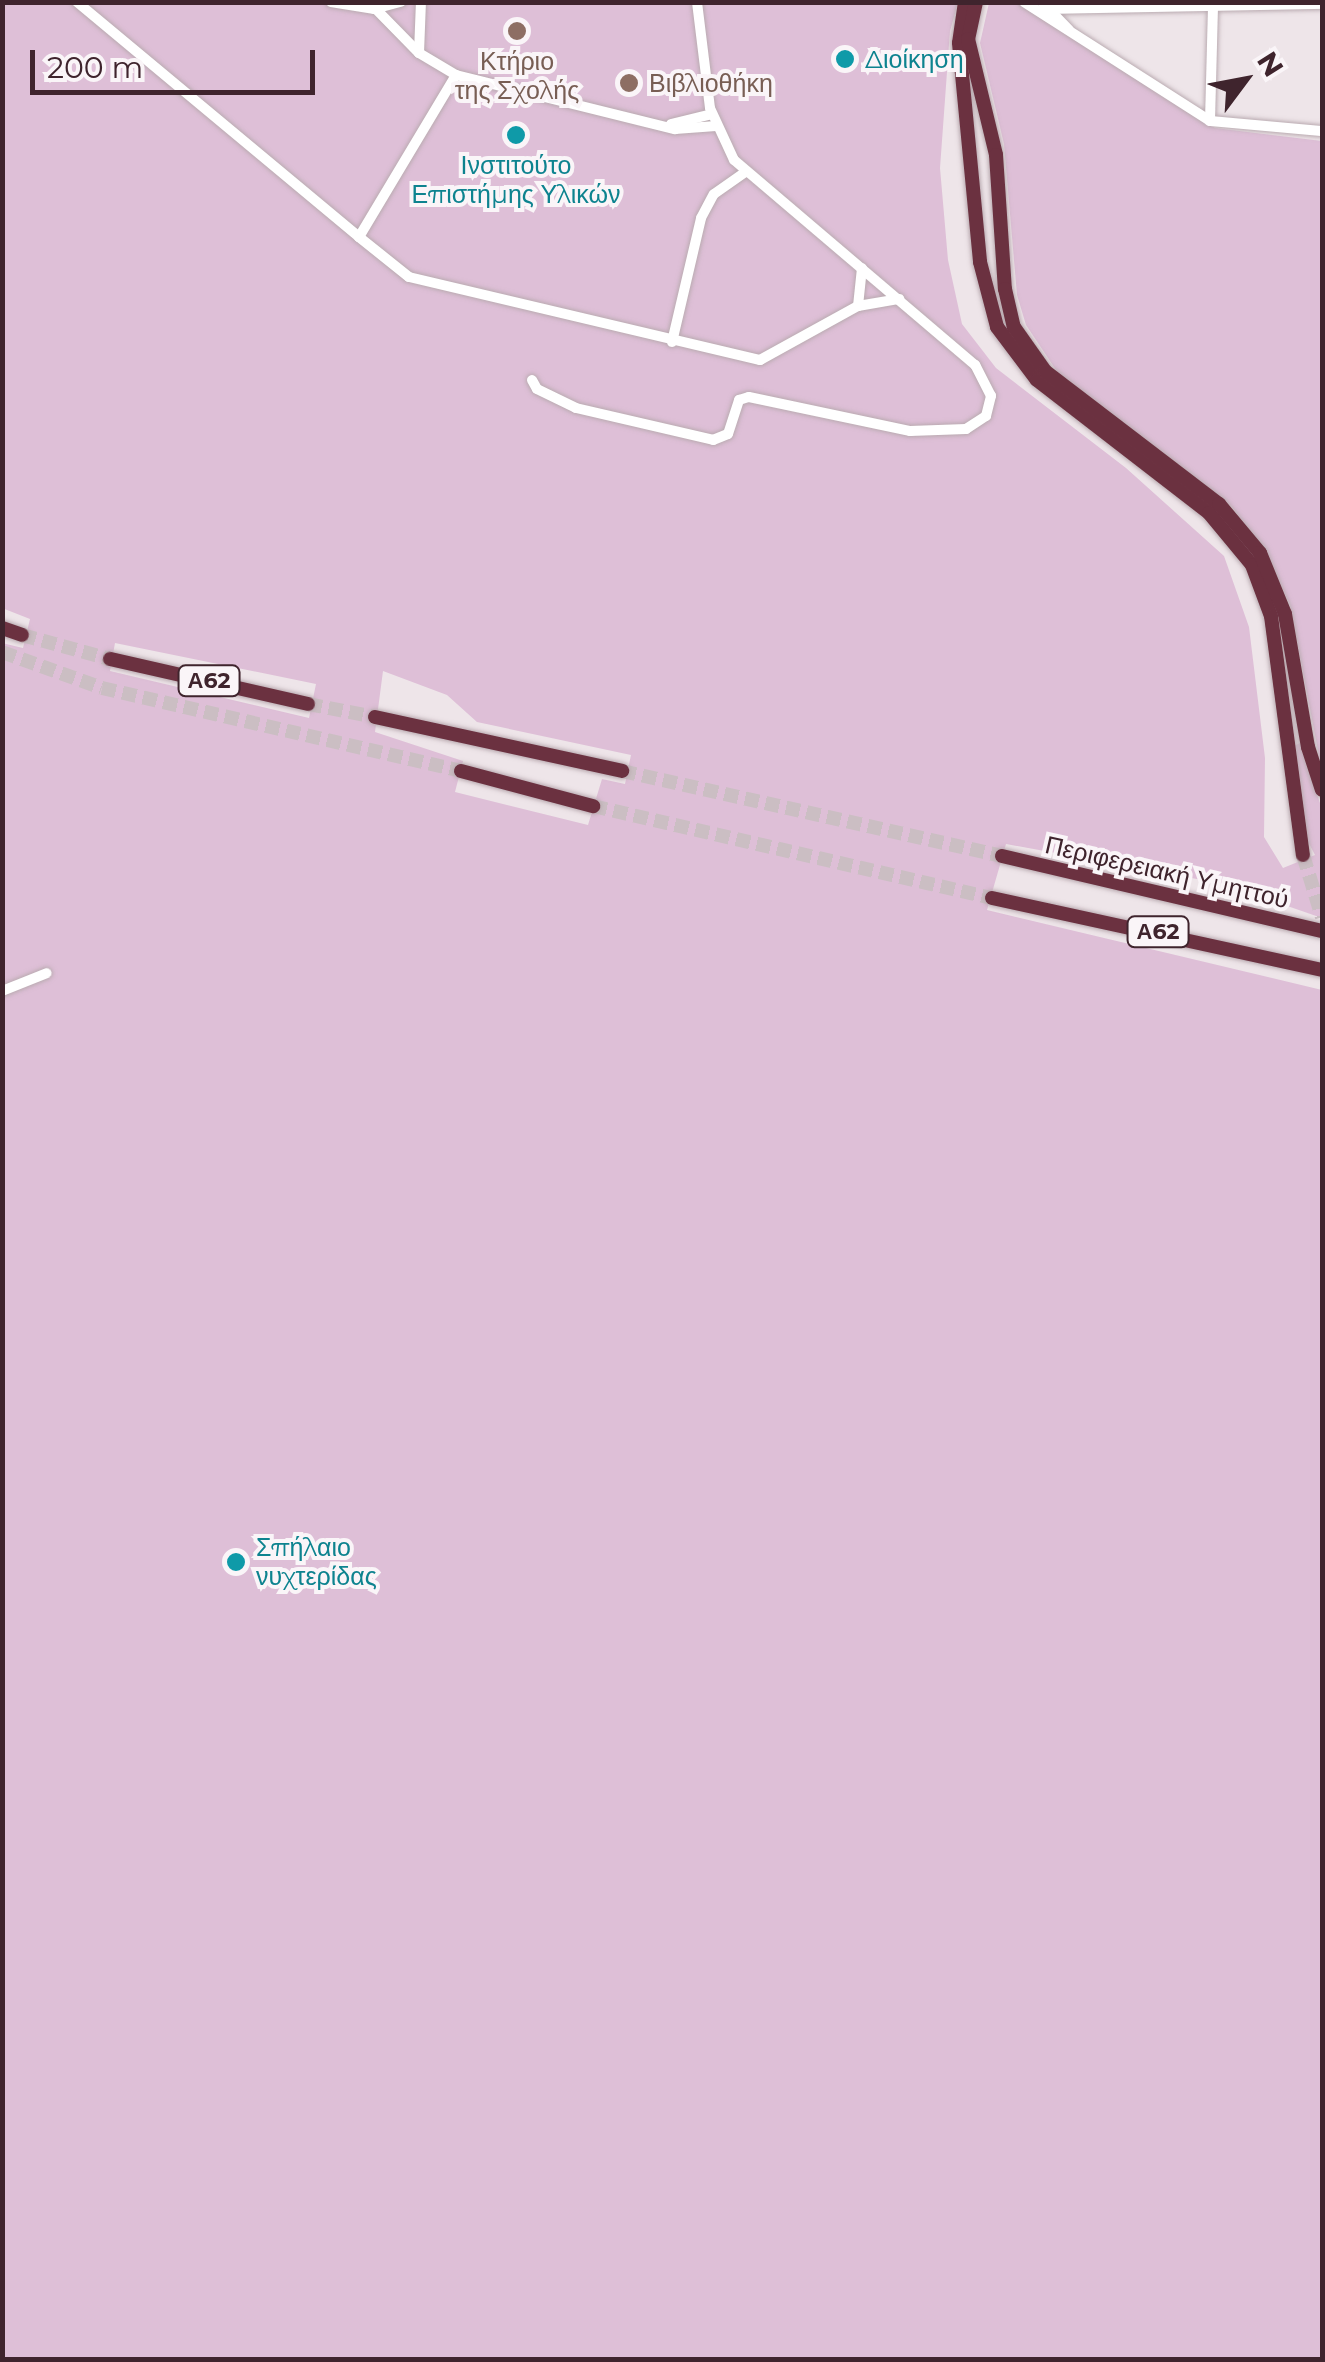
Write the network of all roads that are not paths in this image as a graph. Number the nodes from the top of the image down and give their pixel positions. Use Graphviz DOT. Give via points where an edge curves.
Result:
graph roads {
  1 [pos="77,2"];
  2 [pos="331,2"];
  3 [pos="401,2"];
  4 [pos="421,2"];
  5 [pos="697,2"];
  6 [pos="965,2"];
  7 [pos="976,2"];
  8 [pos="1024,2"];
  9 [pos="1322,4"];
  10 [pos="372,6"];
  11 [pos="1046,6"];
  12 [pos="1213,6"];
  13 [pos="1069,31"];
  14 [pos="420,53"];
  15 [pos="456,75"];
  16 [pos="712,114"];
  17 [pos="1210,121"];
  18 [pos="665,125"];
  19 [pos="716,126"];
  20 [pos="1322,131"];
  21 [pos="744,172"];
  22 [pos="359,237"];
  23 [pos="862,268"];
  24 [pos="899,300"];
  25 [pos="858,306"];
  26 [pos="672,342"];
  27 [pos="532,380"];
  28 [pos="2,628"];
  29 [pos="22,635"];
  30 [pos="110,659"];
  31 [pos="308,704"];
  32 [pos="375,718"];
  33 [pos="461,772"];
  34 [pos="622,772"];
  35 [pos="1322,790"];
  36 [pos="593,806"];
  37 [pos="1002,856"];
  38 [pos="1303,856"];
  39 [pos="992,898"];
  40 [pos="1322,931"];
  41 [pos="1322,970"];
  42 [pos="48,972"];
  43 [pos="2,991"];
  1 -- 22 [label="street"];
  2 -- 10 [label="street"];
  3 -- 10 [label="street"];
  4 -- 14 [label="street"];
  5 -- 16 [label="street"];
  6 -- 38 [label="highway" via="960,64 980,262 997,327 1046,388 1210,513 1252,564 1270,616"];
  7 -- 35 [label="highway" via="968,39 996,154 1005,289 1014,327 1044,370 1213,499 1254,544 1285,614"];
  8 -- 13 [label="street"];
  9 -- 12 [label="street"];
  10 -- 14 [label="street"];
  11 -- 12 [label="street"];
  11 -- 13 [label="street"];
  12 -- 17 [label="street"];
  13 -- 17 [label="street"];
  14 -- 15 [label="street"];
  15 -- 18 [label="street"];
  15 -- 22 [label="street"];
  16 -- 18 [label="street"];
  16 -- 19 [label="street"];
  17 -- 20 [label="street"];
  18 -- 19 [label="street" via="690,132"];
  19 -- 21 [label="street"];
  21 -- 23 [label="street"];
  21 -- 26 [label="street" via="714,194 701,218"];
  22 -- 26 [label="street" via="420,282"];
  23 -- 24 [label="street"];
  23 -- 25 [label="street"];
  24 -- 25 [label="street"];
  24 -- 27 [label="street" via="982,375 991,396 982,422 910,432 749,397 739,400 728,434 713,440 576,408"];
  25 -- 26 [label="street" via="760,360"];
  28 -- 29 [label="highway"];
  30 -- 31 [label="highway, Α62"];
  32 -- 34 [label="highway"];
  33 -- 36 [label="highway"];
  37 -- 40 [label="highway, Περιφερειακή Υμηττού / Α62"];
  39 -- 41 [label="highway, Α62"];
  42 -- 43 [label="street"];
}
